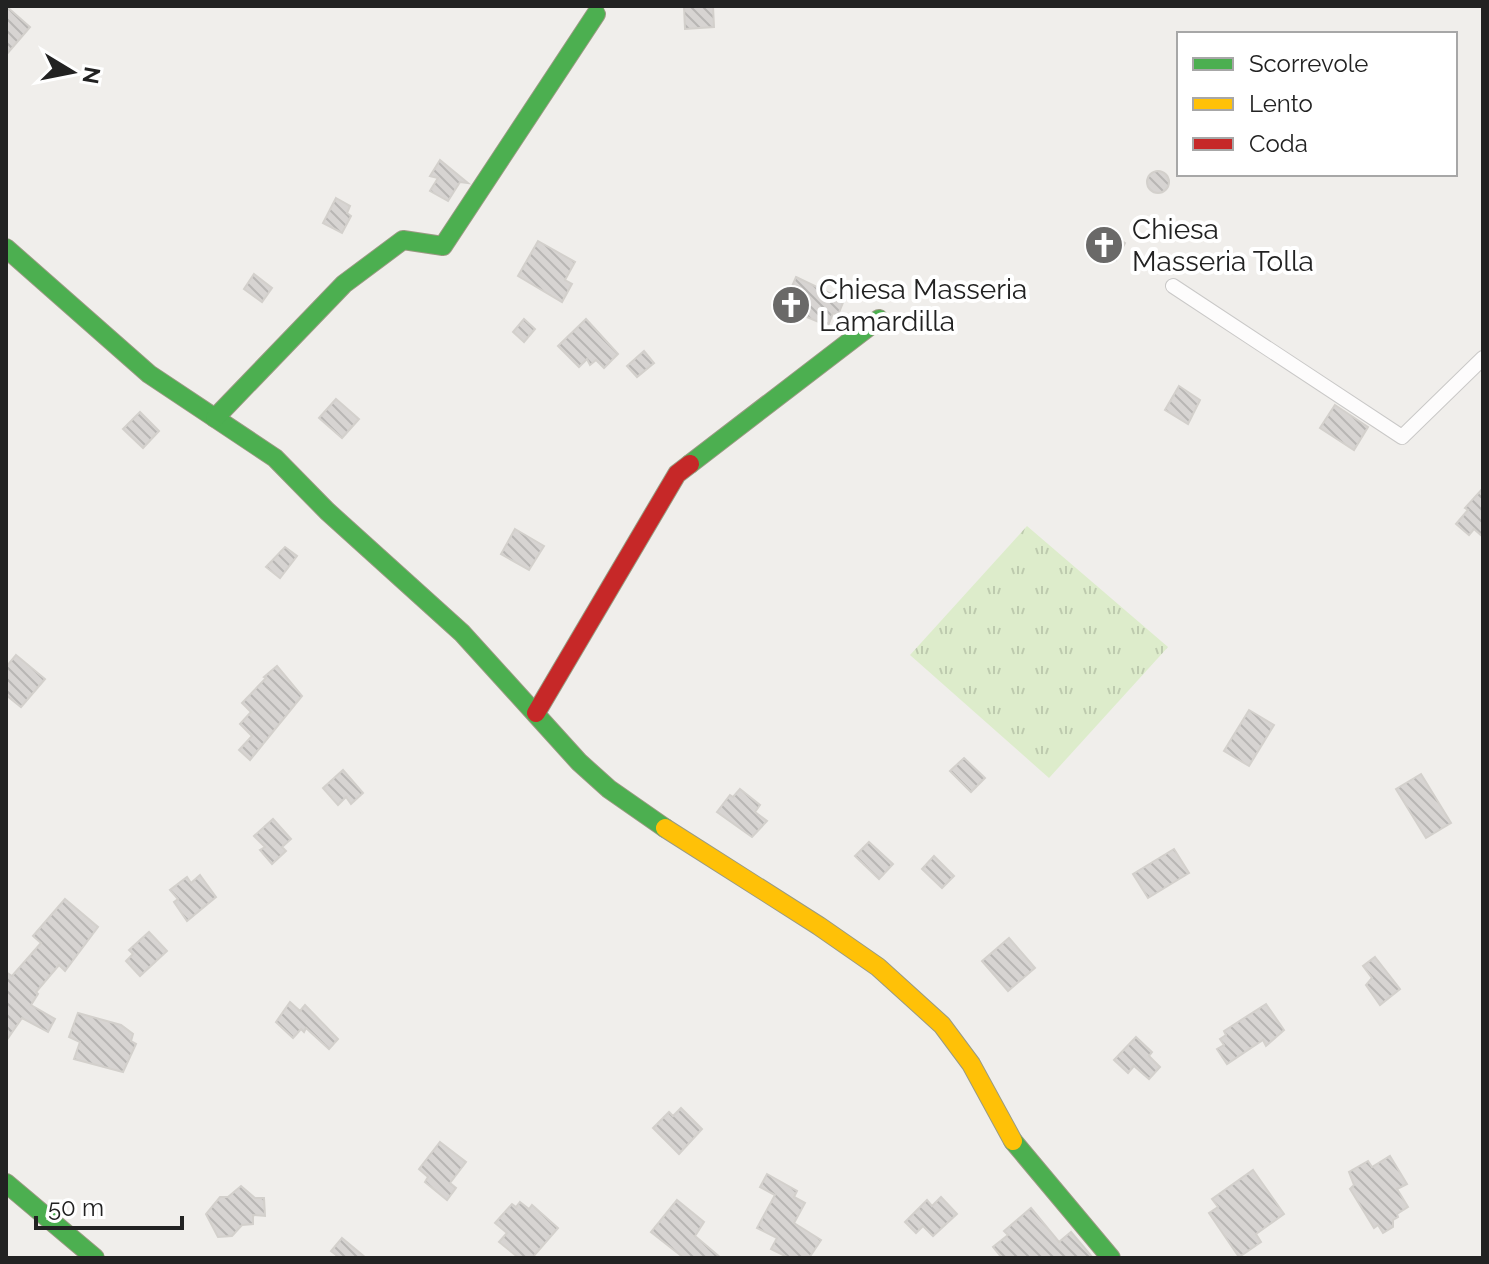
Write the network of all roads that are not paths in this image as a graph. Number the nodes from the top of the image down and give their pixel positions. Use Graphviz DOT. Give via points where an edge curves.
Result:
graph roads {
  1 [pos="596,14"];
  2 [pos="6,248"];
  3 [pos="1173,286"];
  4 [pos="879,319"];
  5 [pos="1483,358"];
  6 [pos="215,418"];
  7 [pos="536,713"];
  8 [pos="6,1183"];
  9 [pos="95,1258"];
  10 [pos="1111,1258"];
  1 -- 6 [label="street" via="443,246 403,240 344,284"];
  2 -- 6 [label="street" via="149,374"];
  3 -- 5 [label="street" via="1402,437"];
  4 -- 7 [label="street" via="677,474"];
  6 -- 7 [label="street" via="275,458 462,633"];
  7 -- 10 [label="street" via="609,789 866,959 942,1025 971,1064 1014,1142"];
  8 -- 9 [label="street"];
}
